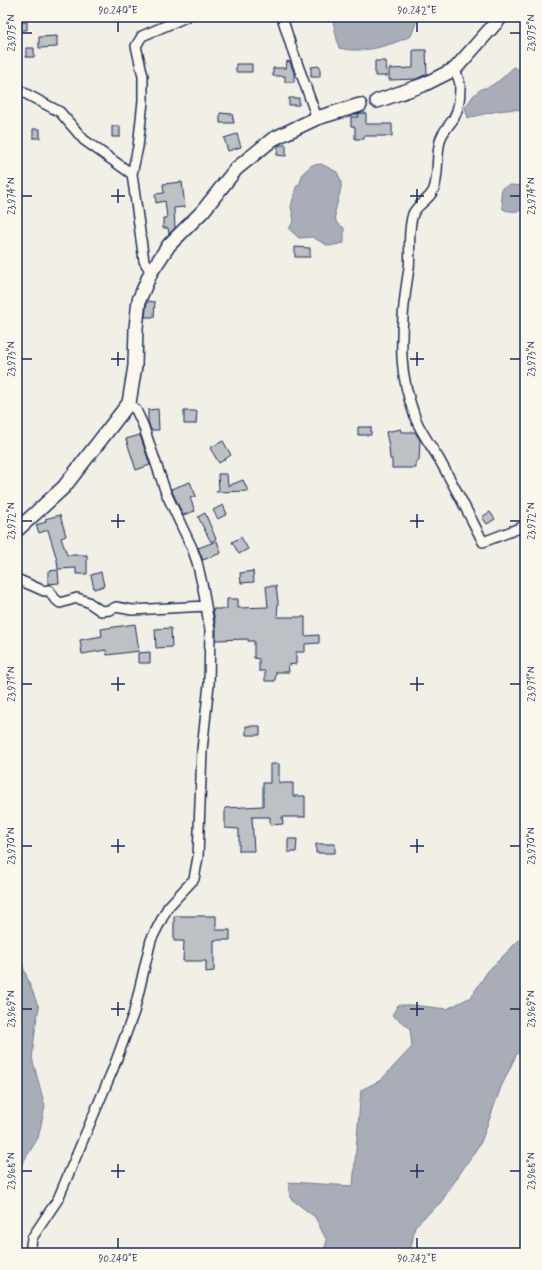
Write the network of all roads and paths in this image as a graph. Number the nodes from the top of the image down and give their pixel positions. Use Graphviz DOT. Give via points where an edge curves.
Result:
graph roads {
  1 [pos="186,17"];
  2 [pos="282,17"];
  3 [pos="501,17"];
  4 [pos="454,69"];
  5 [pos="17,89"];
  6 [pos="377,101"];
  7 [pos="360,105"];
  8 [pos="317,118"];
  9 [pos="132,174"];
  10 [pos="151,272"];
  11 [pos="129,403"];
  12 [pos="525,526"];
  13 [pos="18,527"];
  14 [pos="17,579"];
  15 [pos="206,606"];
  16 [pos="30,1253"];
  1 -- 9 [label="street" via="142,36 136,46 143,76 143,101"];
  2 -- 8 [label="street"];
  3 -- 4 [label="street"];
  4 -- 6 [label="street" via="424,85"];
  4 -- 12 [label="street" via="460,85 459,104 455,117 440,140 434,189 414,212 412,218 403,321 402,358 405,381 414,416 483,542"];
  5 -- 9 [label="street" via="60,112 84,140"];
  7 -- 8 [label="street"];
  8 -- 10 [label="street" via="274,139 236,169 203,211 169,245"];
  9 -- 10 [label="street" via="144,261"];
  10 -- 11 [label="street" via="139,300 135,366"];
  11 -- 13 [label="street" via="64,487"];
  11 -- 15 [label="street" via="136,410 143,425 166,494 192,548"];
  14 -- 15 [label="street" via="44,591 49,590 60,603 76,598 88,602 101,612 116,607 132,610"];
  15 -- 16 [label="street" via="210,630 209,684 202,750 198,857 194,879 168,907 151,940 134,1012 113,1069 58,1199 32,1238"];
}
